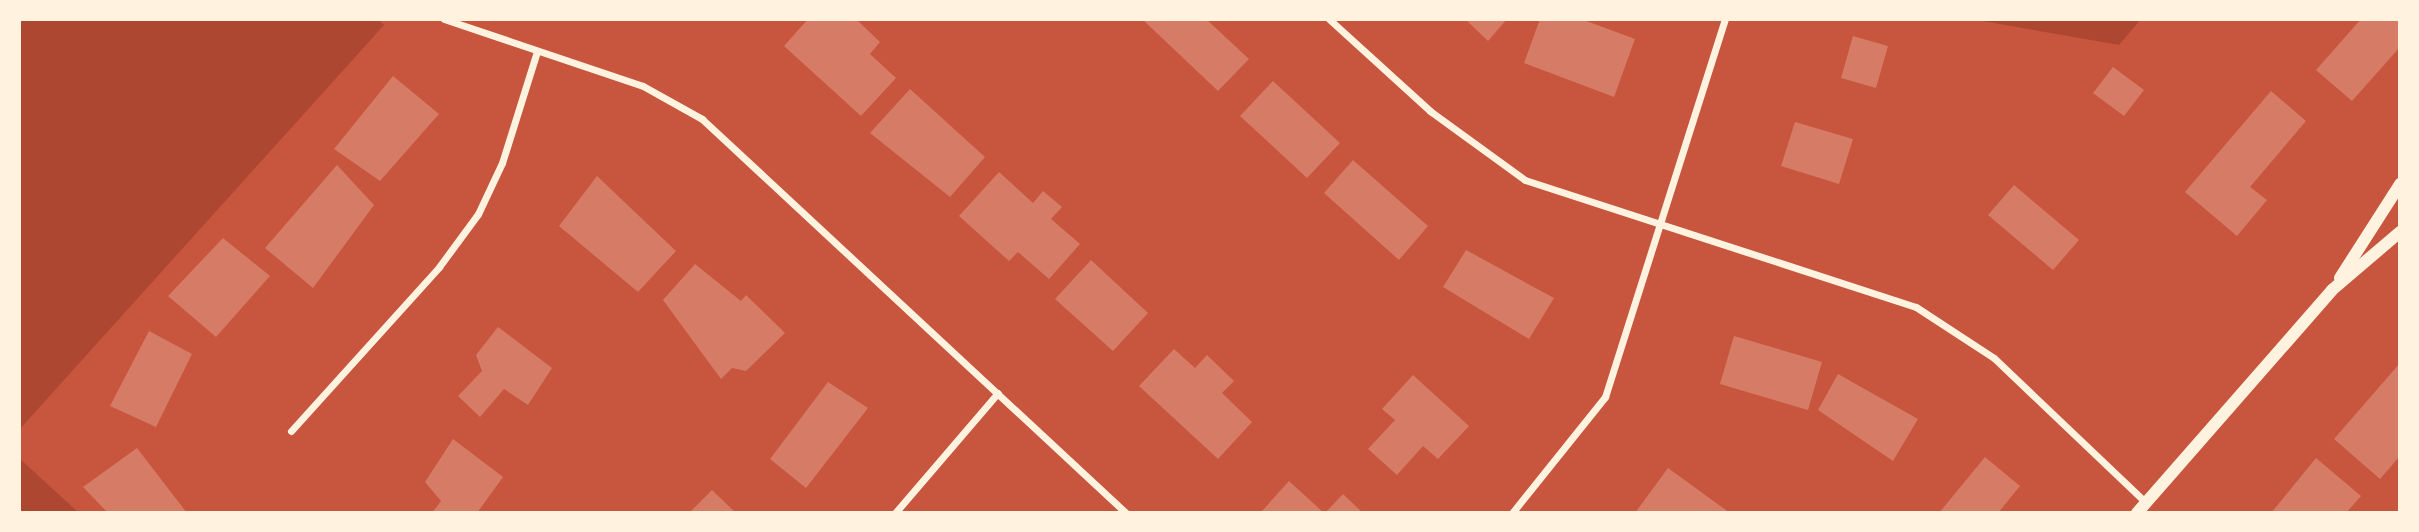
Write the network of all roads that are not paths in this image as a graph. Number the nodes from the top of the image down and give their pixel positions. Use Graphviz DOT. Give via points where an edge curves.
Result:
graph roads {
  1 [pos="444,19"];
  2 [pos="1329,19"];
  3 [pos="1725,19"];
  4 [pos="537,51"];
  5 [pos="2400,184"];
  6 [pos="1665,221"];
  7 [pos="2400,232"];
  8 [pos="2332,290"];
  9 [pos="998,393"];
  10 [pos="290,431"];
  11 [pos="2141,508"];
  12 [pos="895,513"];
  13 [pos="1126,513"];
  14 [pos="1512,513"];
  1 -- 4 [label="street"];
  2 -- 6 [label="street" via="1430,111 1525,180"];
  3 -- 6 [label="street"];
  4 -- 9 [label="street" via="642,86 702,119"];
  4 -- 10 [label="street" via="502,163 478,214 439,267"];
  5 -- 8 [label="street"];
  6 -- 11 [label="street" via="1916,306 1994,358"];
  6 -- 14 [label="street" via="1605,397"];
  7 -- 8 [label="street"];
  8 -- 11 [label="street"];
  9 -- 12 [label="street"];
  9 -- 13 [label="street"];
}
